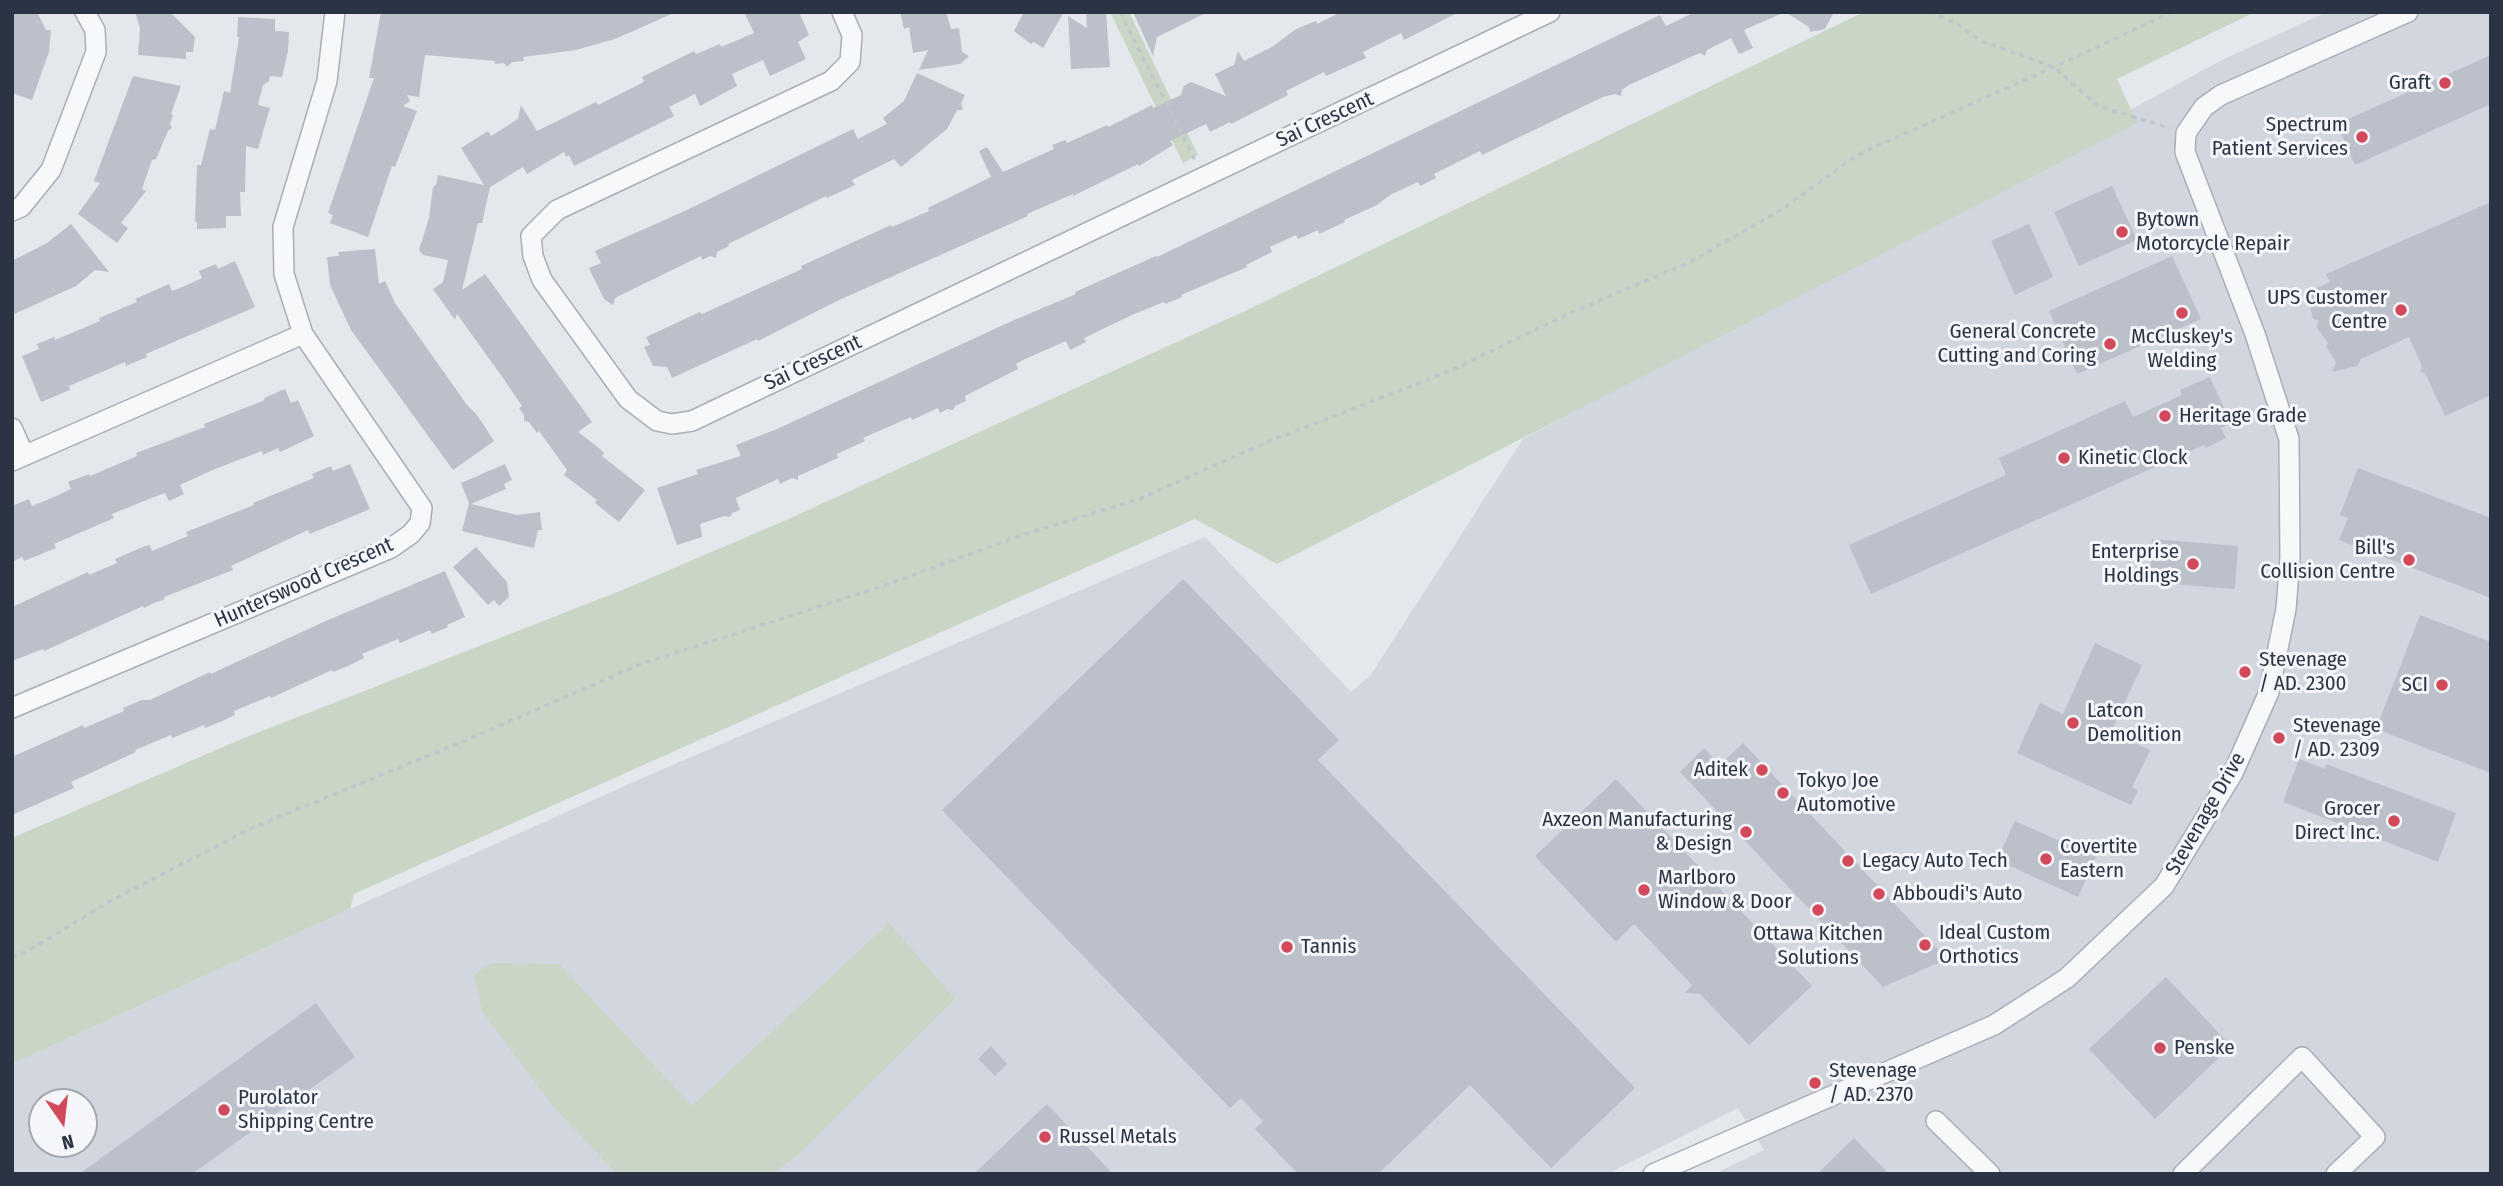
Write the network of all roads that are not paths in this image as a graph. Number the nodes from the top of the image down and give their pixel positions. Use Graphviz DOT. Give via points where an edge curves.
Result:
graph roads {
  1 [pos="85,12"];
  2 [pos="335,12"];
  3 [pos="842,12"];
  4 [pos="1550,12"];
  5 [pos="2409,12"];
  6 [pos="12,211"];
  7 [pos="303,334"];
  8 [pos="12,428"];
  9 [pos="18,458"];
  10 [pos="12,708"];
  11 [pos="1937,1121"];
  12 [pos="1653,1174"];
  13 [pos="1990,1174"];
  14 [pos="2183,1174"];
  15 [pos="2336,1174"];
  1 -- 6 [label="street" via="95,30 96,52 51,170 21,207"];
  2 -- 7 [label="street, Hunterswood Crescent" via="327,81 283,228 284,274"];
  3 -- 4 [label="street, Sai Crescent" via="852,35 850,62 831,81 557,210 531,236 542,280 628,399 657,421 692,421"];
  5 -- 12 [label="street, Stevenage Drive" via="2221,95 2204,107 2186,133 2185,152 2255,334 2289,439 2290,558 2286,609 2269,692 2233,773 2164,886 2067,978 1994,1025"];
  7 -- 9 [label="street"];
  7 -- 10 [label="street, Hunterswood Crescent" via="422,508 420,523 391,548"];
  8 -- 9 [label="street"];
  11 -- 13 [label="street"];
  14 -- 15 [label="street" via="2302,1057 2375,1137"];
}
